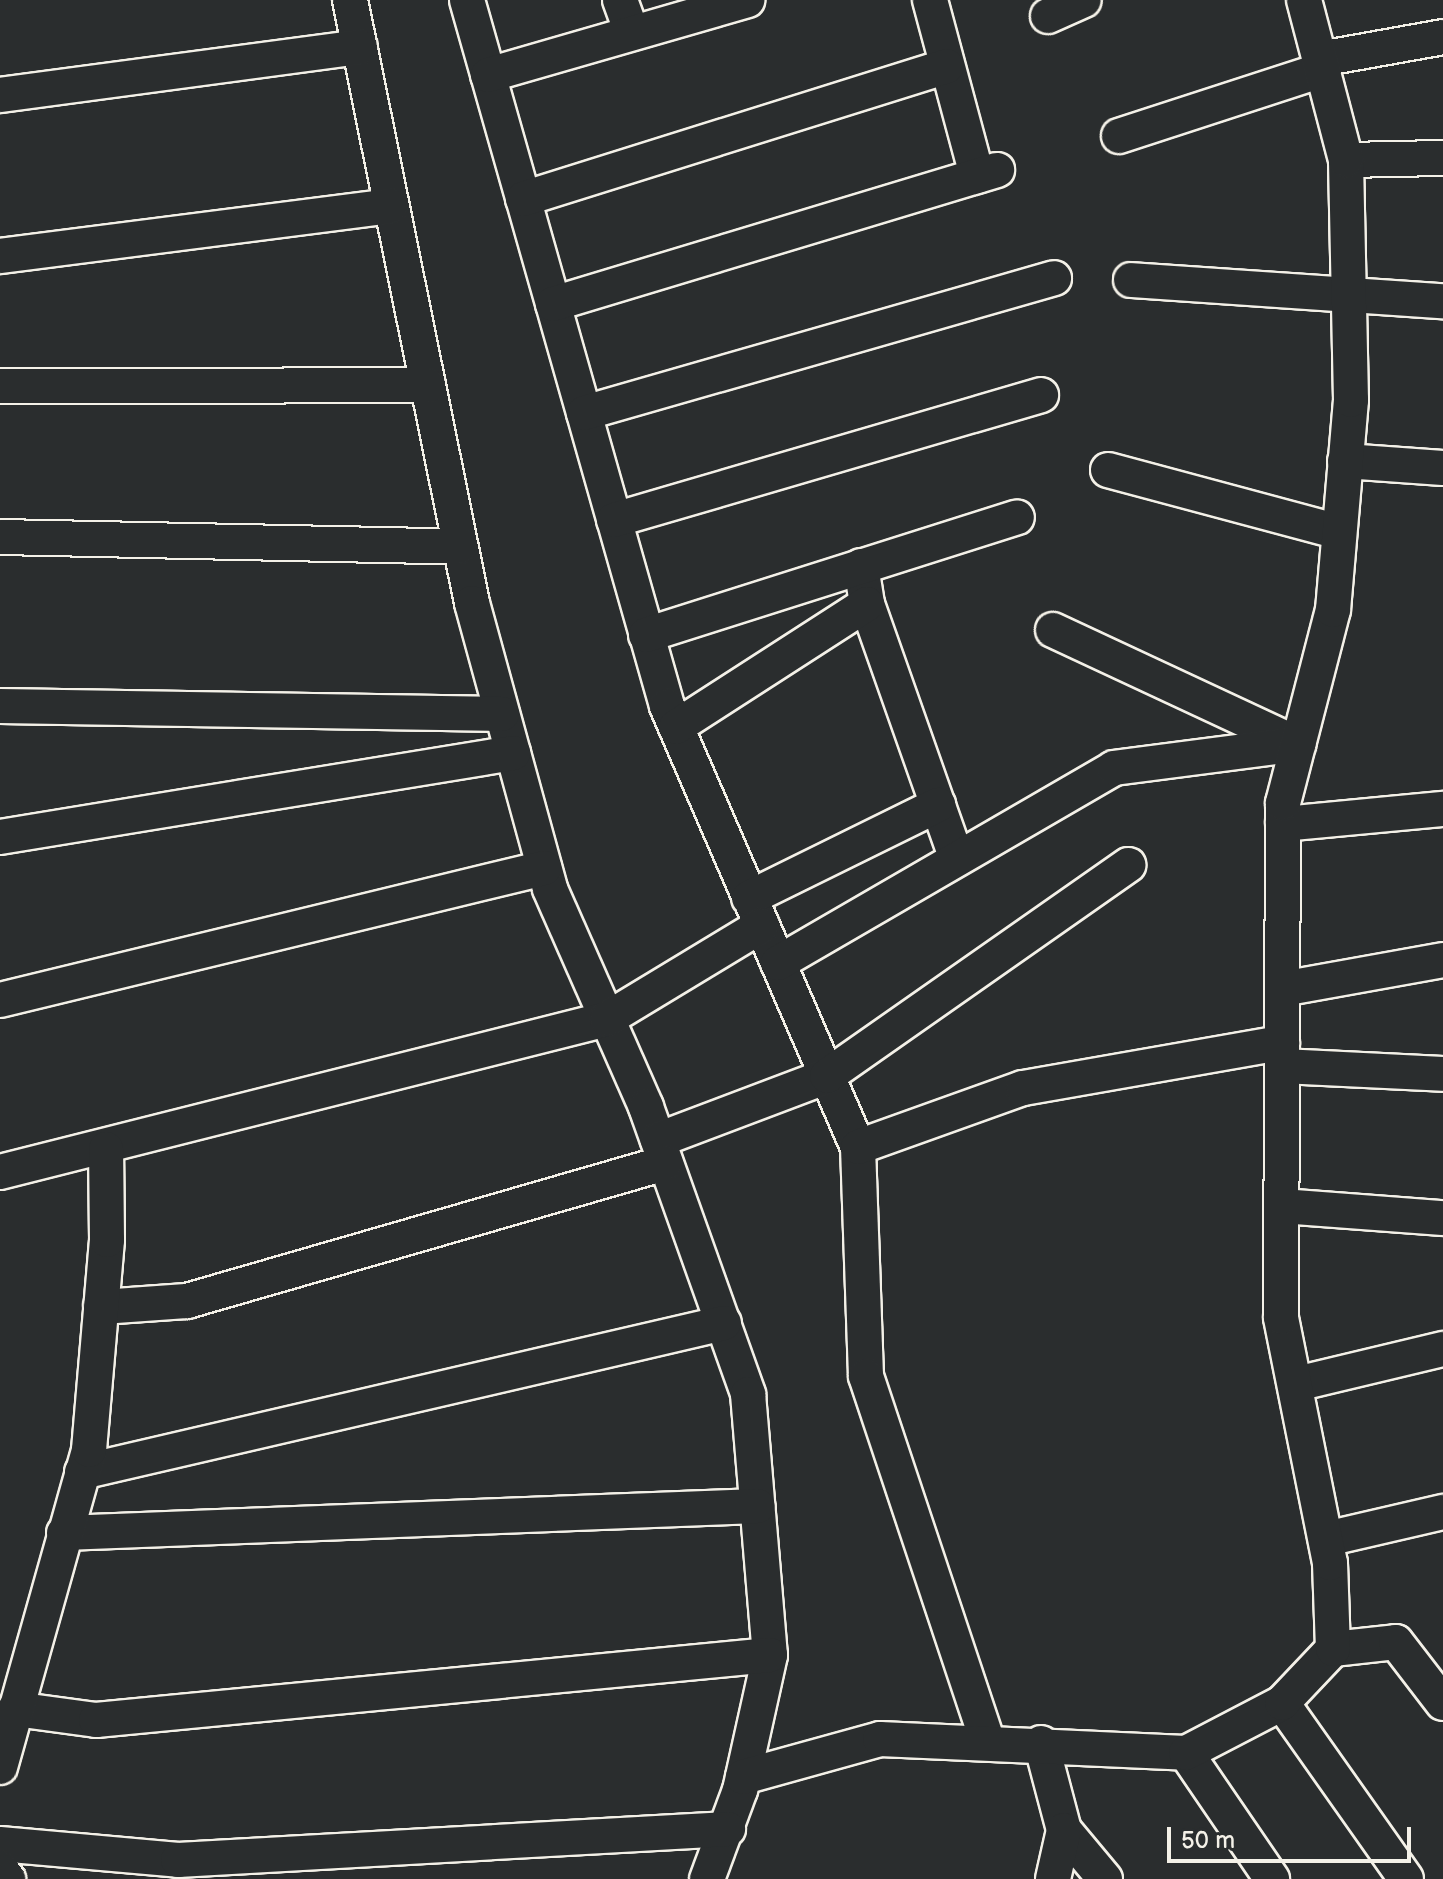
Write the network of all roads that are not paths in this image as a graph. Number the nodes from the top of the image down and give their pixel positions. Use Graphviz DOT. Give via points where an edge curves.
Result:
graph roads {
  1 [pos="350,0"];
  2 [pos="467,0"];
  3 [pos="620,0"];
  4 [pos="747,0"];
  5 [pos="930,0"];
  6 [pos="1084,0"];
  7 [pos="1304,0"];
  8 [pos="1048,16"];
  9 [pos="632,33"];
  10 [pos="1443,37"];
  11 [pos="360,47"];
  12 [pos="1321,65"];
  13 [pos="947,66"];
  14 [pos="488,75"];
  15 [pos="0,95"];
  16 [pos="1119,136"];
  17 [pos="1443,158"];
  18 [pos="1346,160"];
  19 [pos="523,199"];
  20 [pos="391,206"];
  21 [pos="0,256"];
  22 [pos="1054,278"];
  23 [pos="1131,280"];
  24 [pos="1349,293"];
  25 [pos="1443,301"];
  26 [pos="553,304"];
  27 [pos="428,385"];
  28 [pos="0,386"];
  29 [pos="1041,395"];
  30 [pos="584,413"];
  31 [pos="1345,461"];
  32 [pos="1443,468"];
  33 [pos="1108,470"];
  34 [pos="1017,517"];
  35 [pos="614,520"];
  36 [pos="1339,532"];
  37 [pos="0,537"];
  38 [pos="460,547"];
  39 [pos="861,566"];
  40 [pos="867,604"];
  41 [pos="1053,630"];
  42 [pos="646,635"];
  43 [pos="0,706"];
  44 [pos="502,714"];
  45 [pos="676,727"];
  46 [pos="1298,744"];
  47 [pos="513,753"];
  48 [pos="938,805"];
  49 [pos="1443,809"];
  50 [pos="1283,824"];
  51 [pos="0,837"];
  52 [pos="957,859"];
  53 [pos="1128,865"];
  54 [pos="544,868"];
  55 [pos="756,911"];
  56 [pos="1443,960"];
  57 [pos="778,963"];
  58 [pos="1282,989"];
  59 [pos="0,1000"];
  60 [pos="607,1019"];
  61 [pos="1282,1054"];
  62 [pos="1443,1074"];
  63 [pos="827,1076"];
  64 [pos="858,1147"];
  65 [pos="106,1149"];
  66 [pos="662,1151"];
  67 [pos="0,1172"];
  68 [pos="1282,1206"];
  69 [pos="1443,1218"];
  70 [pos="101,1307"];
  71 [pos="724,1323"];
  72 [pos="1443,1349"];
  73 [pos="1296,1384"];
  74 [pos="82,1472"];
  75 [pos="757,1506"];
  76 [pos="1443,1512"];
  77 [pos="64,1533"];
  78 [pos="1326,1539"];
  79 [pos="1333,1649"];
  80 [pos="770,1655"];
  81 [pos="1282,1703"];
  82 [pos="1443,1703"];
  83 [pos="15,1709"];
  84 [pos="987,1740"];
  85 [pos="1041,1743"];
  86 [pos="1186,1753"];
  87 [pos="0,1767"];
  88 [pos="743,1777"];
  89 [pos="728,1829"];
  90 [pos="1064,1830"];
  91 [pos="0,1844"];
  92 [pos="0,1868"];
  93 [pos="8,1879"];
  94 [pos="707,1879"];
  95 [pos="1053,1879"];
  96 [pos="1105,1879"];
  97 [pos="1272,1879"];
  98 [pos="1406,1879"];
  1 -- 11 [label="street"];
  2 -- 14 [label="street"];
  3 -- 9 [label="street"];
  4 -- 9 [label="street"];
  5 -- 13 [label="street"];
  6 -- 8 [label="street"];
  7 -- 12 [label="street"];
  9 -- 14 [label="street"];
  10 -- 12 [label="street"];
  11 -- 15 [label="street"];
  11 -- 20 [label="street"];
  12 -- 16 [label="street"];
  12 -- 18 [label="street"];
  13 -- 19 [label="street"];
  13 -- 26 [label="street" via="987,173"];
  14 -- 19 [label="street"];
  17 -- 18 [label="street"];
  18 -- 24 [label="street"];
  19 -- 26 [label="street"];
  20 -- 21 [label="street"];
  20 -- 27 [label="street"];
  22 -- 30 [label="street"];
  23 -- 24 [label="street"];
  24 -- 25 [label="street"];
  24 -- 31 [label="street"];
  26 -- 30 [label="street"];
  27 -- 28 [label="street"];
  27 -- 38 [label="street"];
  29 -- 35 [label="street"];
  30 -- 35 [label="street"];
  31 -- 32 [label="street"];
  31 -- 36 [label="street"];
  33 -- 36 [label="street"];
  34 -- 39 [label="street"];
  35 -- 42 [label="street"];
  36 -- 46 [label="street" via="1333,610"];
  37 -- 38 [label="street"];
  38 -- 44 [label="street"];
  39 -- 40 [label="street"];
  39 -- 42 [label="street"];
  40 -- 45 [label="street"];
  40 -- 48 [label="street"];
  41 -- 46 [label="street"];
  42 -- 45 [label="street"];
  43 -- 44 [label="street"];
  44 -- 47 [label="street"];
  45 -- 55 [label="street"];
  46 -- 50 [label="street"];
  46 -- 52 [label="street" via="1114,768"];
  47 -- 51 [label="street"];
  47 -- 54 [label="street"];
  48 -- 52 [label="street"];
  48 -- 55 [label="street"];
  49 -- 50 [label="street"];
  50 -- 58 [label="street"];
  52 -- 57 [label="street"];
  53 -- 63 [label="street"];
  54 -- 59 [label="street"];
  54 -- 60 [label="street"];
  55 -- 57 [label="street"];
  55 -- 60 [label="street"];
  56 -- 58 [label="street"];
  57 -- 63 [label="street"];
  58 -- 61 [label="street"];
  60 -- 65 [label="street"];
  60 -- 66 [label="street"];
  61 -- 62 [label="street"];
  61 -- 64 [label="street" via="1023,1088"];
  61 -- 68 [label="street"];
  63 -- 64 [label="street"];
  63 -- 66 [label="street"];
  64 -- 84 [label="street" via="866,1376"];
  65 -- 67 [label="street"];
  65 -- 70 [label="street"];
  66 -- 70 [label="street" via="187,1301"];
  66 -- 71 [label="street"];
  68 -- 69 [label="street"];
  68 -- 73 [label="street" via="1281,1317"];
  70 -- 74 [label="street"];
  71 -- 74 [label="street"];
  71 -- 75 [label="street" via="748,1394"];
  72 -- 73 [label="street"];
  73 -- 78 [label="street"];
  74 -- 77 [label="street"];
  75 -- 77 [label="street"];
  75 -- 80 [label="street"];
  76 -- 78 [label="street"];
  77 -- 83 [label="street"];
  78 -- 79 [label="street"];
  79 -- 81 [label="street"];
  79 -- 82 [label="street" via="1396,1642"];
  80 -- 83 [label="street" via="96,1720"];
  80 -- 88 [label="street"];
  81 -- 86 [label="street"];
  81 -- 98 [label="street"];
  83 -- 87 [label="street"];
  84 -- 85 [label="street"];
  84 -- 88 [label="street" via="880,1739"];
  85 -- 86 [label="street"];
  85 -- 90 [label="street"];
  86 -- 97 [label="street"];
  88 -- 89 [label="street"];
  89 -- 91 [label="street" via="178,1860"];
  89 -- 94 [label="street"];
  90 -- 95 [label="street"];
  90 -- 96 [label="street"];
  92 -- 93 [label="street"];
}
